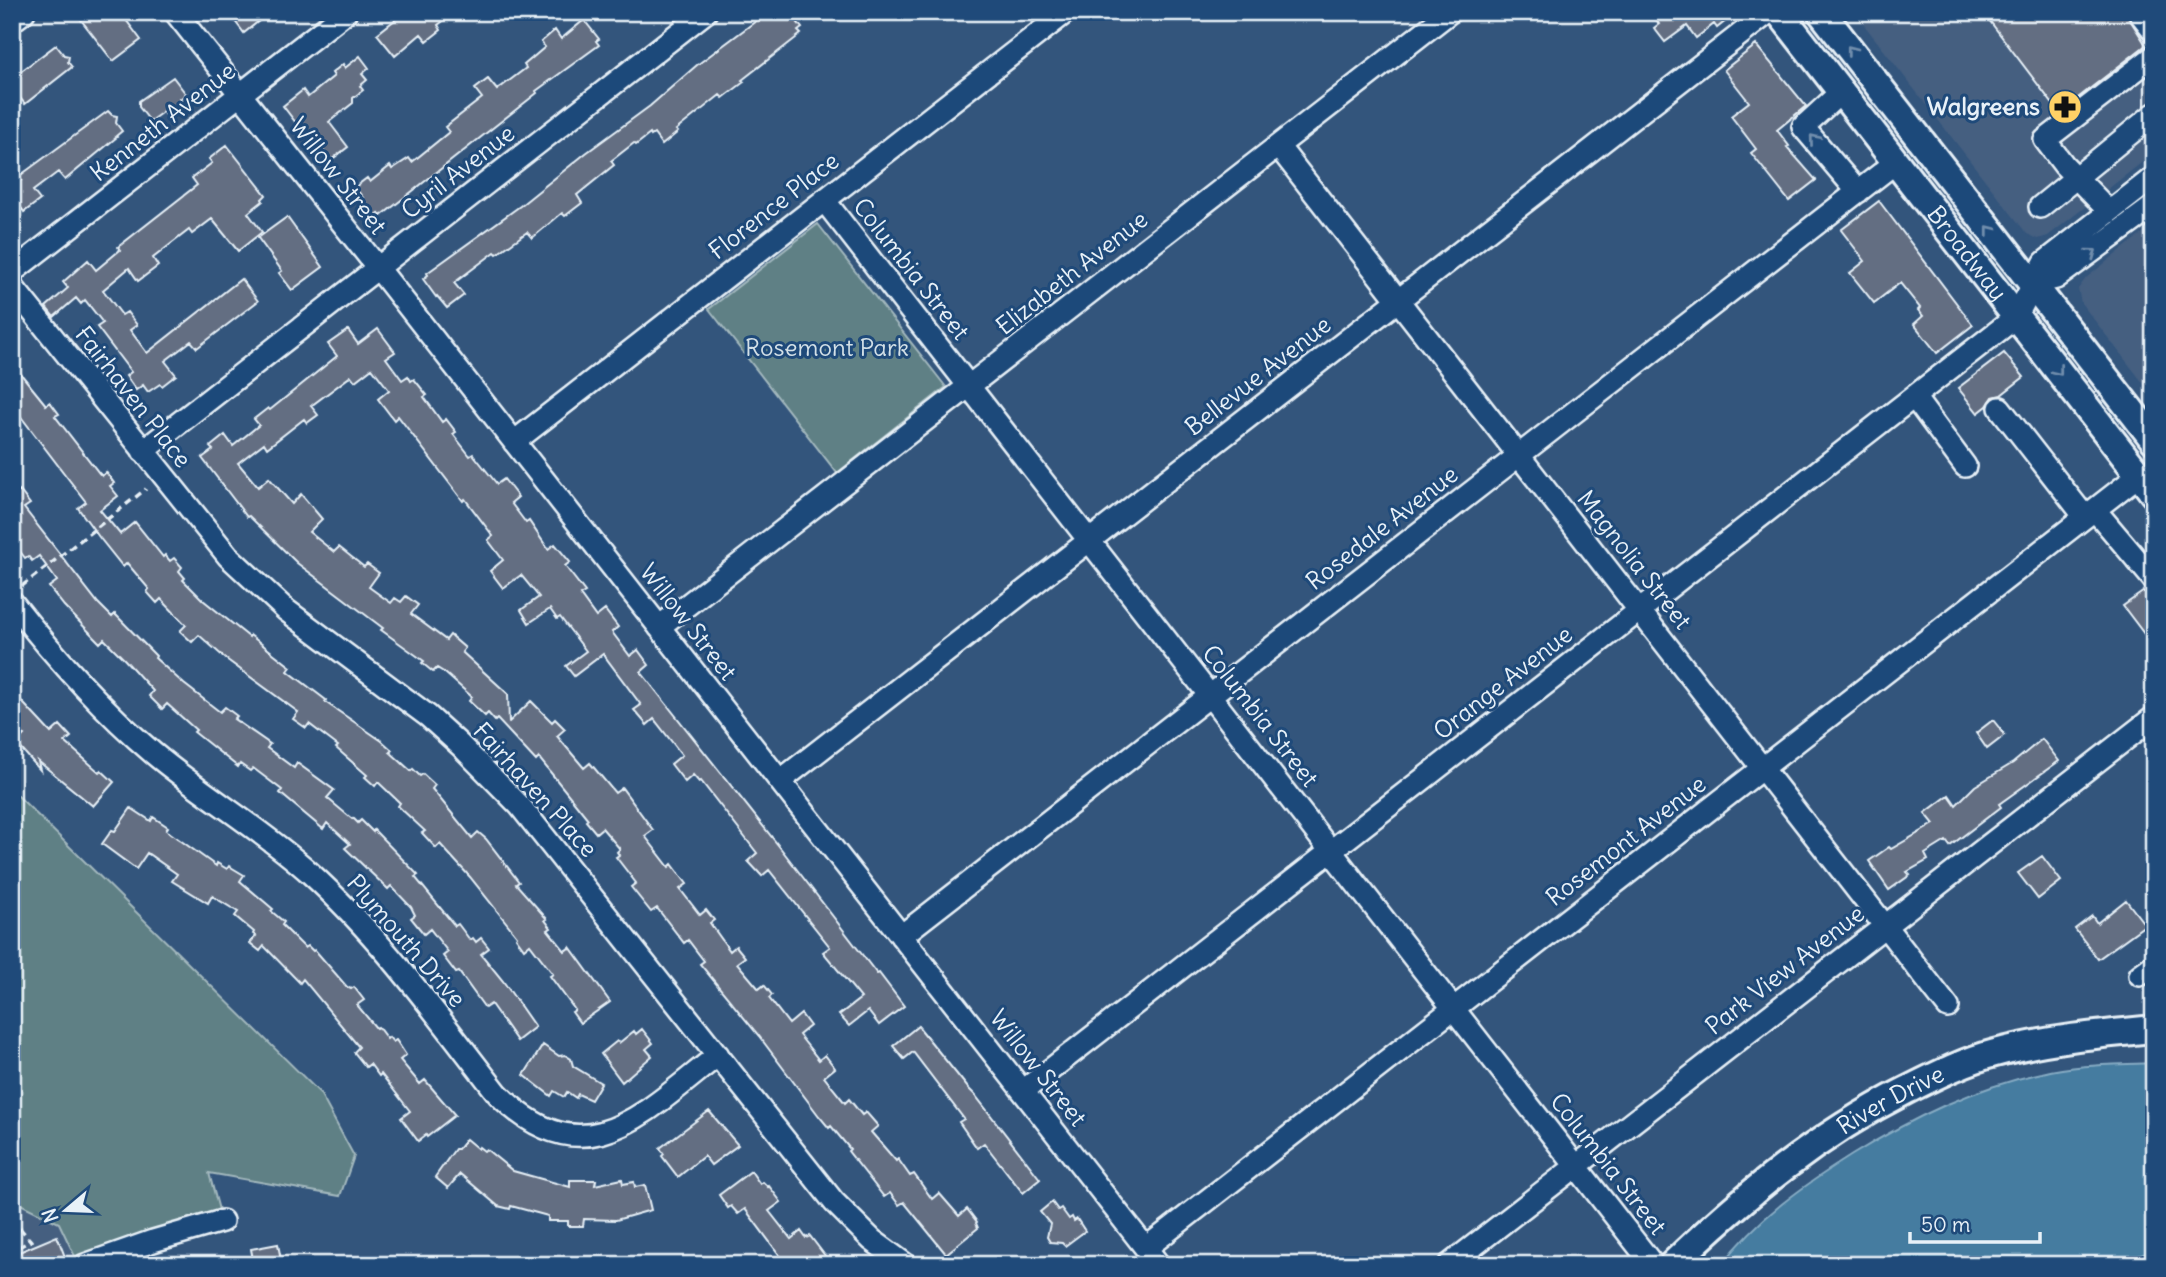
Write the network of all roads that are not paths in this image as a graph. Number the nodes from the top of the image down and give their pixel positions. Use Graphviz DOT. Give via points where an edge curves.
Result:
graph roads {
  1 [pos="24,12"];
  2 [pos="175,12"];
  3 [pos="346,12"];
  4 [pos="706,12"];
  5 [pos="1066,12"];
  6 [pos="1450,12"];
  7 [pos="1769,12"];
  8 [pos="1779,12"];
  9 [pos="1821,12"];
  10 [pos="2139,12"];
  11 [pos="683,19"];
  12 [pos="12,21"];
  13 [pos="2154,31"];
  14 [pos="2154,56"];
  15 [pos="1841,92"];
  16 [pos="240,95"];
  17 [pos="2154,114"];
  18 [pos="1278,146"];
  19 [pos="1896,162"];
  20 [pos="2076,177"];
  21 [pos="2154,177"];
  22 [pos="1858,191"];
  23 [pos="824,200"];
  24 [pos="2154,206"];
  25 [pos="2040,207"];
  26 [pos="2109,211"];
  27 [pos="378,268"];
  28 [pos="12,272"];
  29 [pos="2032,284"];
  30 [pos="12,286"];
  31 [pos="1398,300"];
  32 [pos="2016,317"];
  33 [pos="969,386"];
  34 [pos="1914,397"];
  35 [pos="2000,408"];
  36 [pos="2154,440"];
  37 [pos="514,442"];
  38 [pos="143,451"];
  39 [pos="1519,455"];
  40 [pos="1965,466"];
  41 [pos="2146,485"];
  42 [pos="2090,514"];
  43 [pos="1089,540"];
  44 [pos="2154,580"];
  45 [pos="14,602"];
  46 [pos="1640,610"];
  47 [pos="659,627"];
  48 [pos="1210,696"];
  49 [pos="2154,717"];
  50 [pos="1762,768"];
  51 [pos="780,781"];
  52 [pos="1331,851"];
  53 [pos="1885,926"];
  54 [pos="901,936"];
  55 [pos="1948,1007"];
  56 [pos="1454,1008"];
  57 [pos="2154,1029"];
  58 [pos="718,1055"];
  59 [pos="1023,1091"];
  60 [pos="1577,1166"];
  61 [pos="222,1221"];
  62 [pos="1146,1248"];
  63 [pos="85,1265"];
  64 [pos="906,1265"];
  65 [pos="1159,1265"];
  66 [pos="1449,1265"];
  67 [pos="1653,1265"];
  68 [pos="1672,1265"];
  1 -- 12 [label="street"];
  2 -- 16 [label="street, Willow Street"];
  3 -- 16 [label="street, Kenneth Avenue"];
  4 -- 11 [label="street, Cyril Avenue"];
  5 -- 23 [label="street, Florence Place"];
  6 -- 18 [label="street, Elizabeth Avenue"];
  7 -- 31 [label="street, Bellevue Avenue"];
  8 -- 15 [label="main road, Broadway"];
  29 -- 9 [label="main road, Broadway, one-way"];
  10 -- 13 [label="street"];
  11 -- 27 [label="street, Cyril Avenue"];
  14 -- 20 [label="street" via="2045,140"];
  15 -- 19 [label="main road, Broadway"];
  22 -- 15 [label="street, one-way" via="1803,127"];
  16 -- 27 [label="street, Willow Street"];
  16 -- 28 [label="street, Kenneth Avenue"];
  17 -- 20 [label="street"];
  18 -- 31 [label="street, Magnolia Street"];
  18 -- 33 [label="street, Elizabeth Avenue"];
  19 -- 22 [label="street, Rosedale Avenue"];
  19 -- 32 [label="main road, Broadway"];
  20 -- 25 [label="street"];
  20 -- 26 [label="street"];
  21 -- 26 [label="street"];
  22 -- 39 [label="street, Rosedale Avenue"];
  23 -- 33 [label="street, Columbia Street"];
  23 -- 37 [label="street, Florence Place"];
  29 -- 24 [label="street, one-way" via="2056,278"];
  26 -- 29 [label="street" via="2045,262"];
  27 -- 37 [label="street, Willow Street"];
  27 -- 38 [label="street, Cyril Avenue"];
  29 -- 32 [label="street"];
  29 -- 36 [label="main road, Broadway"];
  30 -- 38 [label="street, Fairhaven Place"];
  31 -- 39 [label="street, Magnolia Street"];
  31 -- 43 [label="street, Bellevue Avenue"];
  32 -- 34 [label="street, Orange Avenue"];
  32 -- 41 [label="main road, Broadway, one-way"];
  33 -- 43 [label="street, Columbia Street"];
  33 -- 47 [label="street, Elizabeth Avenue"];
  34 -- 40 [label="street"];
  34 -- 46 [label="street, Orange Avenue"];
  35 -- 42 [label="street"];
  37 -- 47 [label="street, Willow Street"];
  38 -- 58 [label="street, Fairhaven Place" via="255,583 428,716 492,776 547,838"];
  39 -- 46 [label="street, Magnolia Street"];
  39 -- 48 [label="street, Rosedale Avenue"];
  41 -- 42 [label="street, Rosemont Avenue"];
  42 -- 44 [label="street"];
  42 -- 50 [label="street, Rosemont Avenue"];
  43 -- 48 [label="street, Columbia Street"];
  43 -- 51 [label="street, Bellevue Avenue"];
  45 -- 58 [label="street, Plymouth Drive" via="121,725 341,902 400,968 498,1094 532,1123 571,1135 610,1131 641,1115"];
  46 -- 50 [label="street, Magnolia Street"];
  46 -- 52 [label="street, Orange Avenue"];
  47 -- 51 [label="street, Willow Street"];
  48 -- 52 [label="street, Columbia Street"];
  48 -- 54 [label="street, Rosedale Avenue"];
  49 -- 53 [label="street, Park View Avenue"];
  50 -- 53 [label="street, Magnolia Street"];
  50 -- 56 [label="street, Rosemont Avenue"];
  51 -- 54 [label="street, Willow Street"];
  52 -- 56 [label="street, Columbia Street"];
  52 -- 59 [label="street, Orange Avenue"];
  53 -- 55 [label="street, Magnolia Street"];
  53 -- 60 [label="street, Park View Avenue"];
  54 -- 59 [label="street, Willow Street"];
  56 -- 60 [label="street, Columbia Street"];
  56 -- 62 [label="street, Rosemont Avenue"];
  57 -- 68 [label="main road, River Drive" via="2027,1045 1934,1077 1808,1149 1751,1192"];
  58 -- 64 [label="street, Fairhaven Place" via="834,1202 872,1240"];
  59 -- 62 [label="street, Willow Street"];
  60 -- 66 [label="street, Park View Avenue"];
  60 -- 67 [label="street, Columbia Street"];
  61 -- 63 [label="street"];
  62 -- 65 [label="street, Willow Street"];
}
